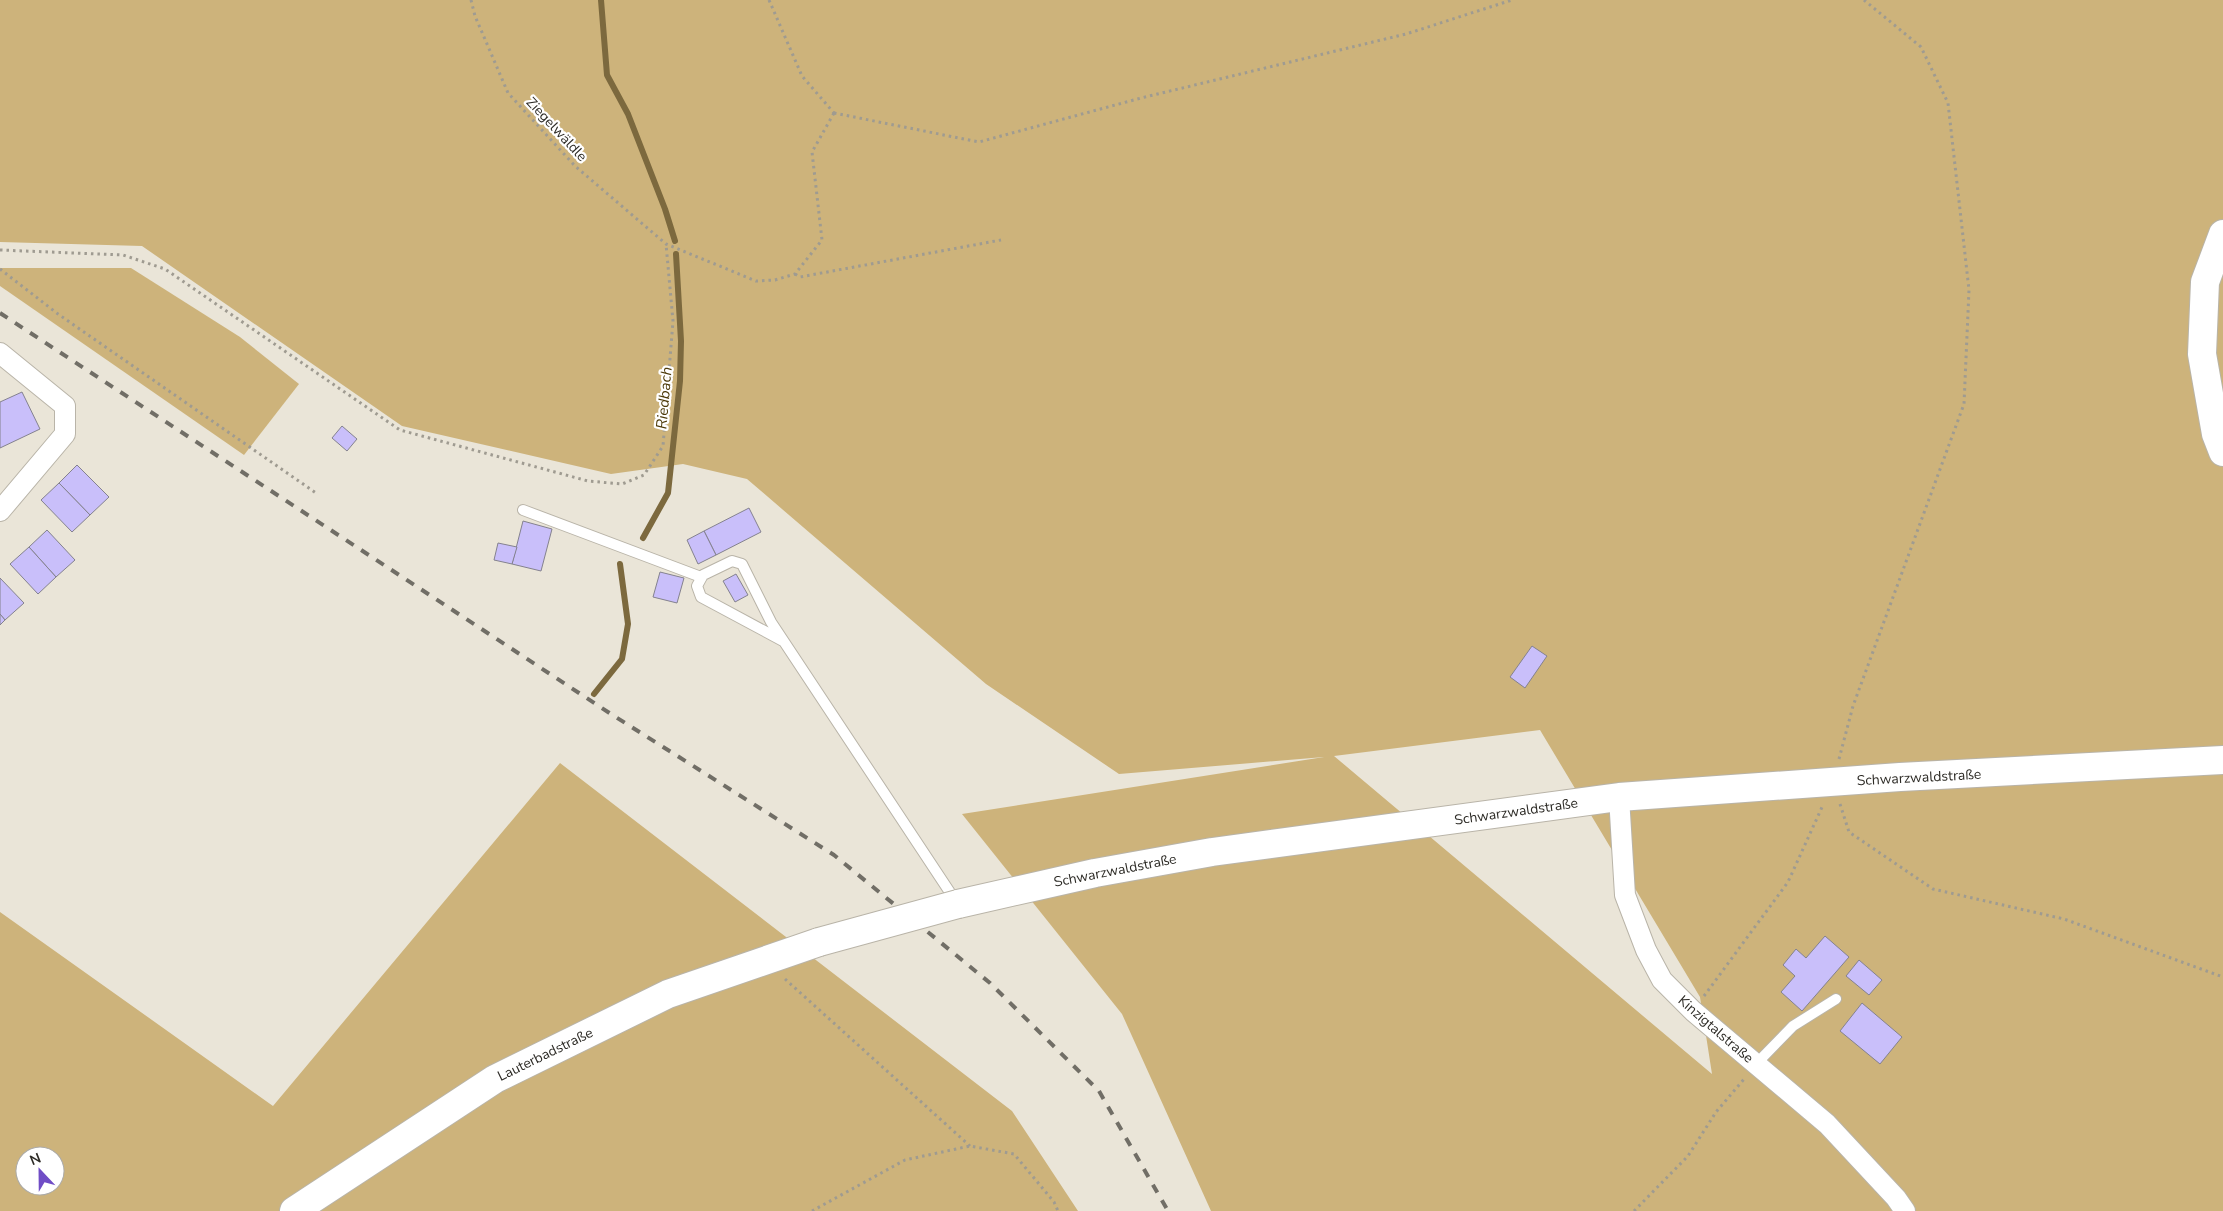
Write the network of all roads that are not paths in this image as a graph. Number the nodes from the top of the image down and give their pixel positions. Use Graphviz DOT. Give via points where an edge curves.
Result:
graph roads {
  1 [pos="2222,237"];
  2 [pos="0,353"];
  3 [pos="2223,452"];
  4 [pos="523,510"];
  5 [pos="0,511"];
  6 [pos="701,577"];
  7 [pos="783,641"];
  8 [pos="2223,760"];
  9 [pos="1618,797"];
  10 [pos="958,904"];
  11 [pos="820,942"];
  12 [pos="1836,999"];
  13 [pos="1756,1064"];
  14 [pos="294,1211"];
  15 [pos="1905,1211"];
  1 -- 3 [label="main road" via="2205,282 2202,354 2216,434"];
  2 -- 5 [label="street" via="65,406 65,434"];
  4 -- 6 [label="lane"];
  6 -- 7 [label="lane" via="696,586 701,597"];
  6 -- 7 [label="lane" via="732,561 742,564 770,622"];
  7 -- 10 [label="lane"];
  8 -- 9 [label="main road, Schwarzwaldstraße"];
  9 -- 10 [label="main road, Schwarzwaldstraße" via="1212,852 1095,873"];
  9 -- 13 [label="street, Kinzigtalstraße" via="1626,895 1646,950 1662,980"];
  10 -- 11 [label="main road, Schwarzwaldstraße, bridge"];
  11 -- 14 [label="main road, Lauterbadstraße" via="668,994 495,1079"];
  12 -- 13 [label="lane" via="1793,1026"];
  13 -- 15 [label="street, Kinzigtalstraße" via="1827,1124"];
}
